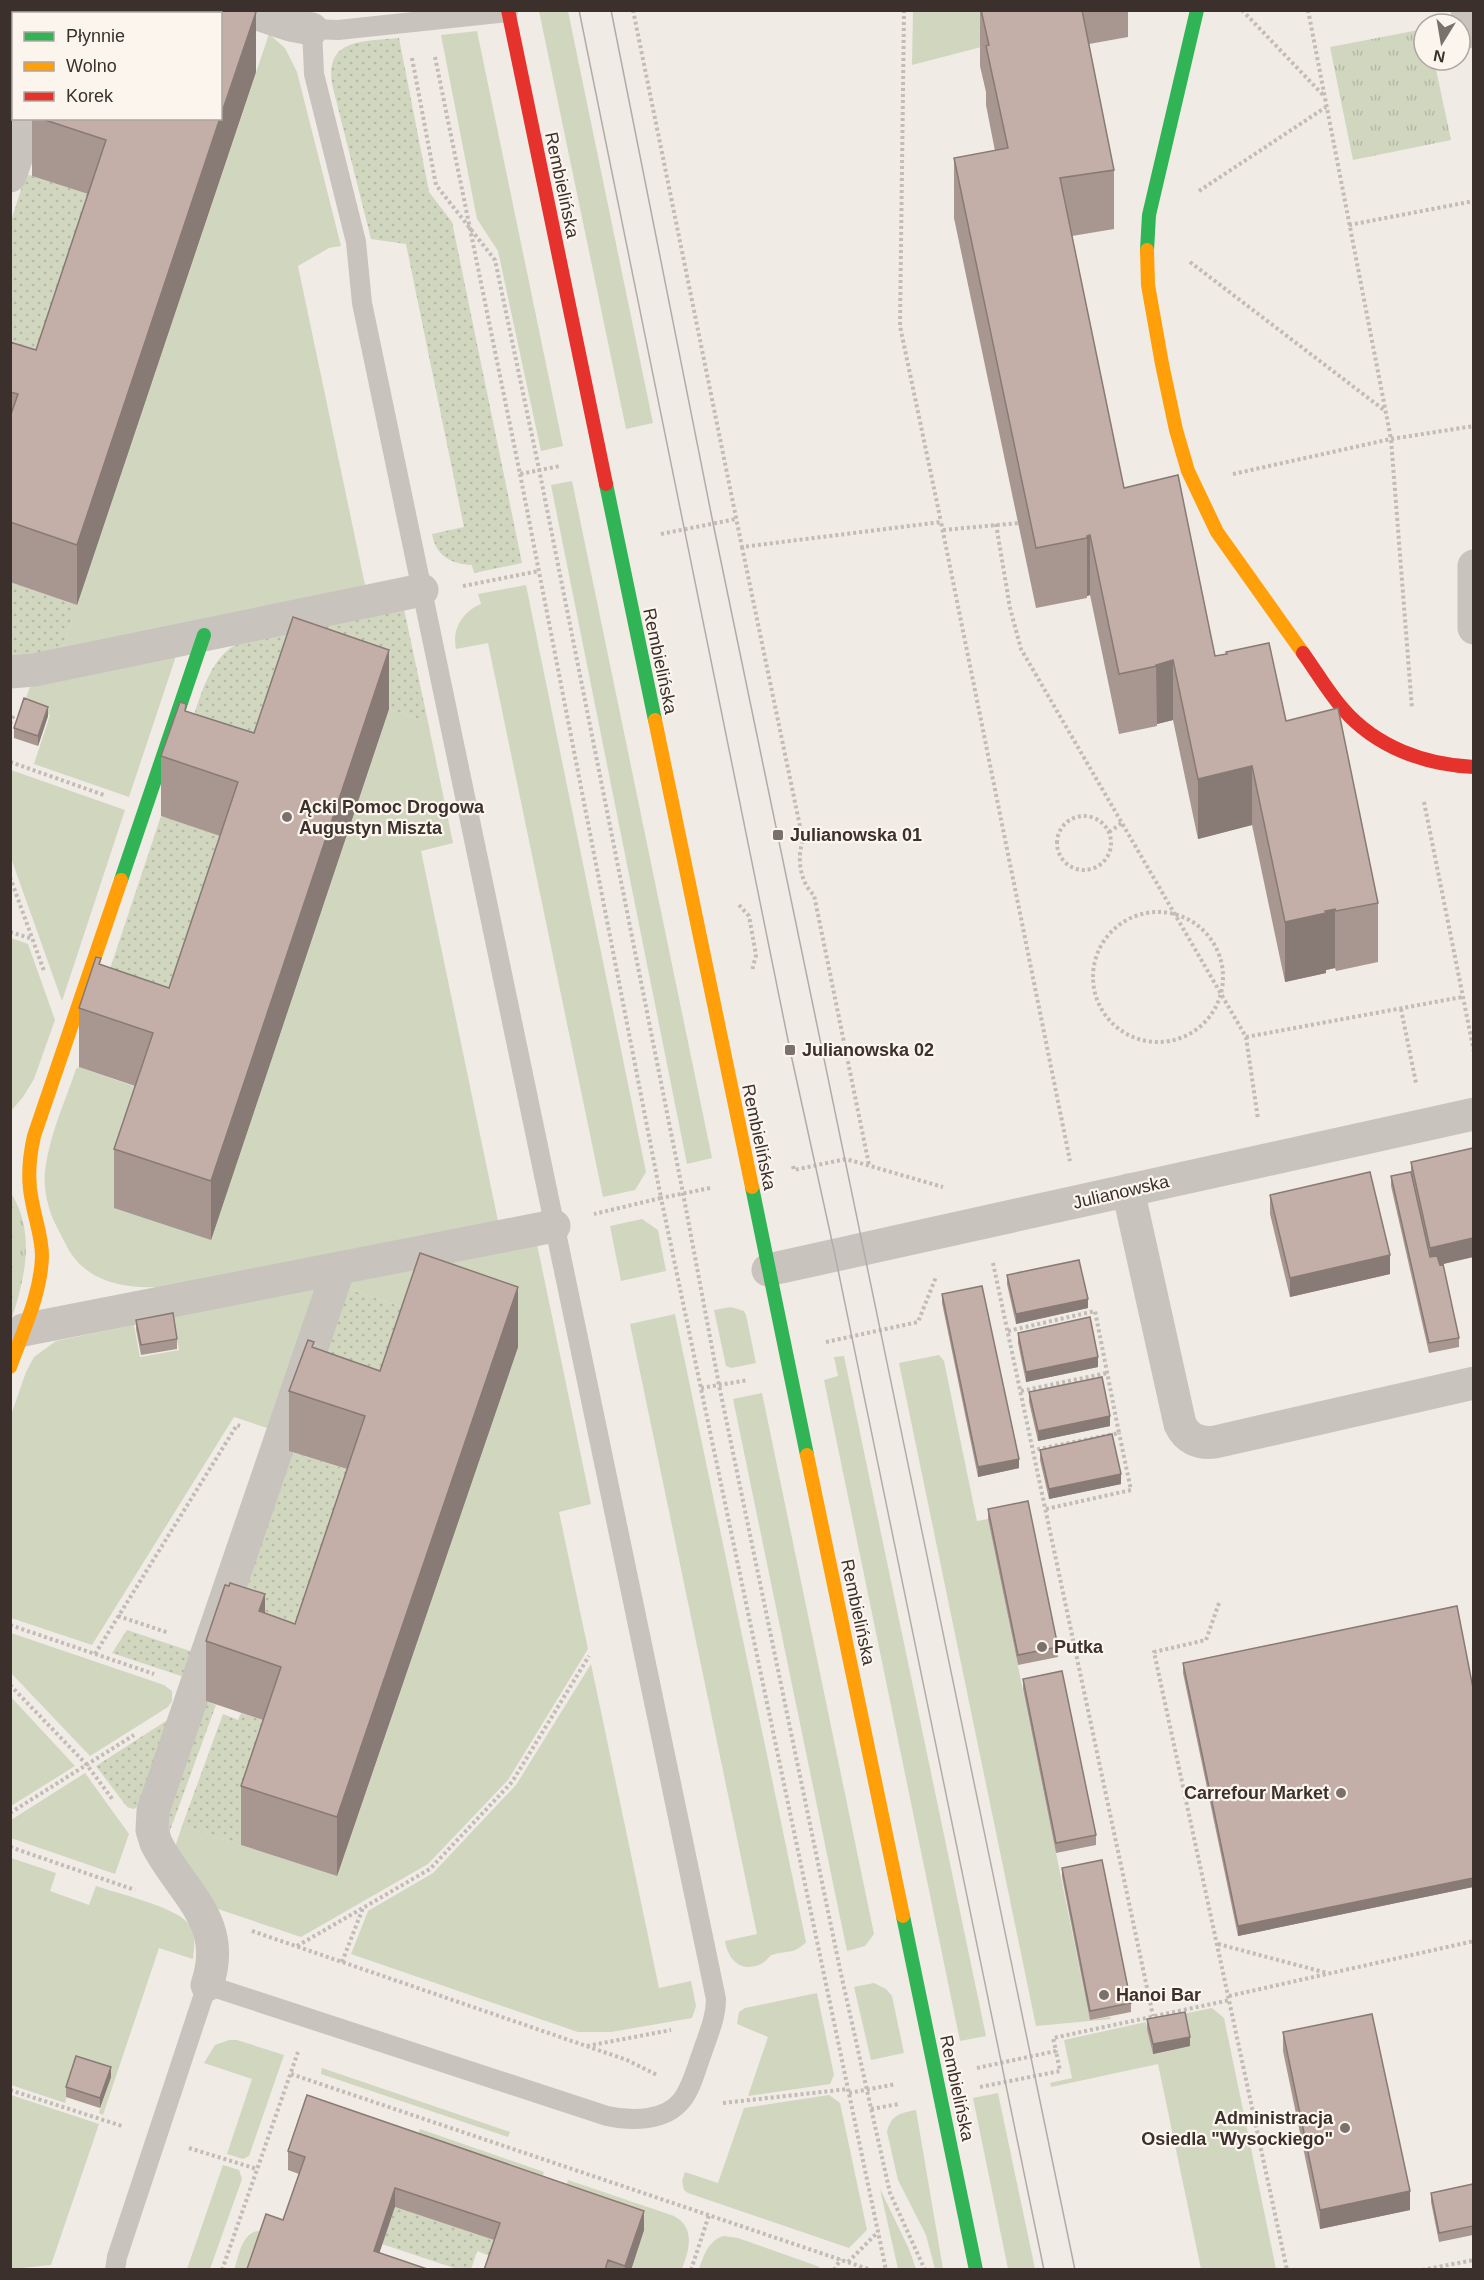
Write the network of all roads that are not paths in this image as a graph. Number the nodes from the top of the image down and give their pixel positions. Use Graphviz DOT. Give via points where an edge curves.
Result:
graph roads {
  1 [pos="246,10"];
  2 [pos="1197,10"];
  3 [pos="1467,10"];
  4 [pos="508,11"];
  5 [pos="312,29"];
  6 [pos="1473,32"];
  7 [pos="29,120"];
  8 [pos="10,176"];
  9 [pos="1473,566"];
  10 [pos="422,592"];
  11 [pos="1473,613"];
  12 [pos="1473,628"];
  13 [pos="204,635"];
  14 [pos="10,672"];
  15 [pos="1473,767"];
  16 [pos="1473,1114"];
  17 [pos="1128,1190"];
  18 [pos="554,1226"];
  19 [pos="339,1268"];
  20 [pos="768,1270"];
  21 [pos="23,1330"];
  22 [pos="10,1367"];
  23 [pos="1473,1383"];
  24 [pos="207,1985"];
  25 [pos="115,2270"];
  26 [pos="976,2270"];
  1 -- 5 [label="street"];
  2 -- 15 [label="street" via="1149,214 1147,273 1173,423 1191,484 1217,532 1342,708 1365,731 1398,750 1443,764"];
  3 -- 6 [label="street"];
  4 -- 5 [label="lane" via="338,30"];
  4 -- 20 [label="street, Rembielińska"];
  5 -- 10 [label="lane" via="316,81 356,242 362,303"];
  7 -- 8 [label="street"];
  9 -- 11 [label="street"];
  10 -- 13 [label="street"];
  10 -- 18 [label="lane"];
  11 -- 12 [label="street"];
  13 -- 14 [label="street"];
  13 -- 21 [label="street" via="33,1142 29,1188 39,1227 41,1265 38,1288"];
  16 -- 17 [label="street, Julianowska"];
  17 -- 20 [label="street, Julianowska"];
  17 -- 23 [label="street" via="1180,1424 1192,1438 1215,1442"];
  18 -- 19 [label="street"];
  18 -- 24 [label="lane" via="716,1999 713,2022 688,2090 673,2108 659,2115 639,2119 607,2116"];
  19 -- 21 [label="street"];
  19 -- 24 [label="street" via="154,1803 152,1823 159,1850 204,1914 213,1943"];
  20 -- 26 [label="street, Rembielińska"];
  21 -- 22 [label="street"];
  24 -- 25 [label="lane"];
}
